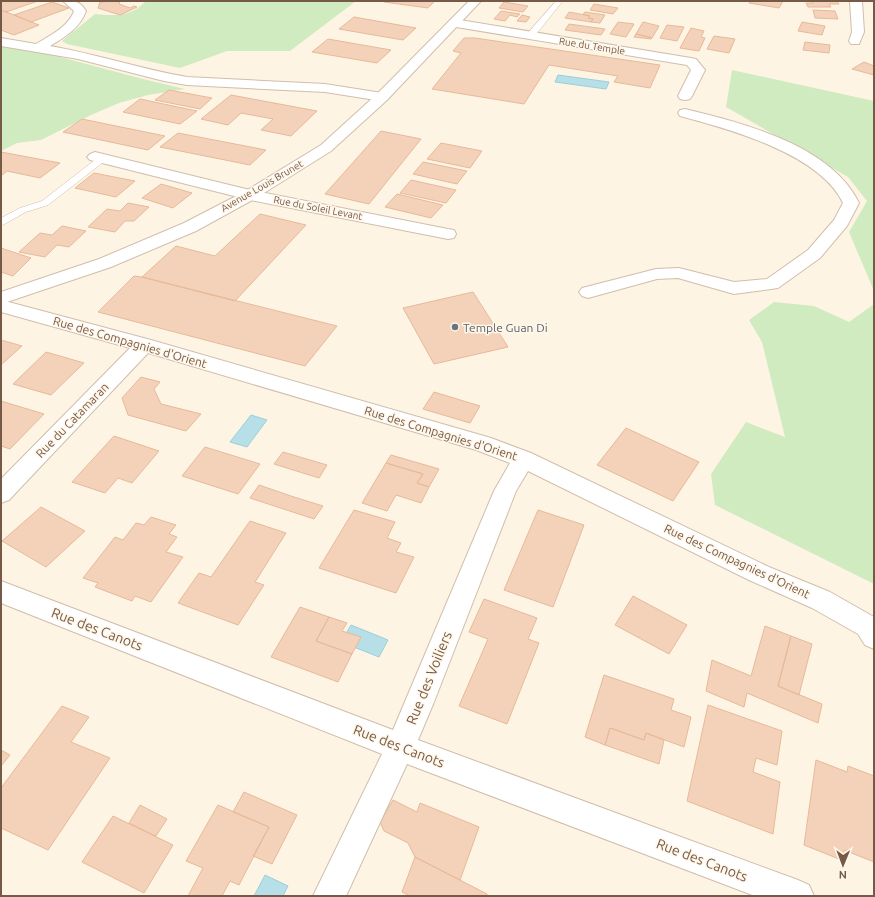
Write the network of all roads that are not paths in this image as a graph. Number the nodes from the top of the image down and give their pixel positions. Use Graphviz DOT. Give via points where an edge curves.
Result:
graph roads {
  1 [pos="69,1"];
  2 [pos="475,1"];
  3 [pos="856,1"];
  4 [pos="559,2"];
  5 [pos="454,24"];
  6 [pos="530,36"];
  7 [pos="855,41"];
  8 [pos="1,42"];
  9 [pos="39,48"];
  10 [pos="686,96"];
  11 [pos="382,97"];
  12 [pos="685,113"];
  13 [pos="99,157"];
  14 [pos="250,195"];
  15 [pos="1,223"];
  16 [pos="448,234"];
  17 [pos="588,292"];
  18 [pos="1,298"];
  19 [pos="1,306"];
  20 [pos="144,345"];
  21 [pos="523,459"];
  22 [pos="1,494"];
  23 [pos="1,592"];
  24 [pos="874,637"];
  25 [pos="400,747"];
  26 [pos="329,896"];
  27 [pos="798,896"];
  1 -- 9 [label="street" via="77,6 79,16"];
  2 -- 5 [label="street, Avenue Louis Brunet"];
  3 -- 7 [label="street" via="858,32"];
  4 -- 6 [label="lane"];
  5 -- 6 [label="street, Rue du Temple"];
  5 -- 11 [label="street, Avenue Louis Brunet"];
  6 -- 10 [label="street, Rue du Temple" via="691,62 698,70"];
  8 -- 9 [label="street"];
  9 -- 11 [label="street" via="187,81 318,87"];
  11 -- 14 [label="street, Avenue Louis Brunet" via="326,148"];
  12 -- 17 [label="street" via="750,131 819,167 842,186 851,203 841,222 814,254 772,284 734,288 679,274 656,274"];
  13 -- 14 [label="street, Rue du Soleil Levant"];
  13 -- 15 [label="lane" via="45,203 23,210"];
  14 -- 16 [label="street, Rue du Soleil Levant"];
  14 -- 18 [label="street, Avenue Louis Brunet" via="190,227 105,263"];
  19 -- 20 [label="street, Rue des Compagnies d'Orient"];
  20 -- 21 [label="street, Rue des Compagnies d'Orient" via="483,444"];
  20 -- 22 [label="street, Rue du Catamaran"];
  21 -- 24 [label="street, Rue des Compagnies d'Orient" via="821,600 867,626"];
  21 -- 25 [label="street, Rue des Voiliers" via="505,491"];
  23 -- 25 [label="street, Rue des Canots"];
  25 -- 26 [label="street, Rue des Voiliers"];
  25 -- 27 [label="street, Rue des Canots"];
}
